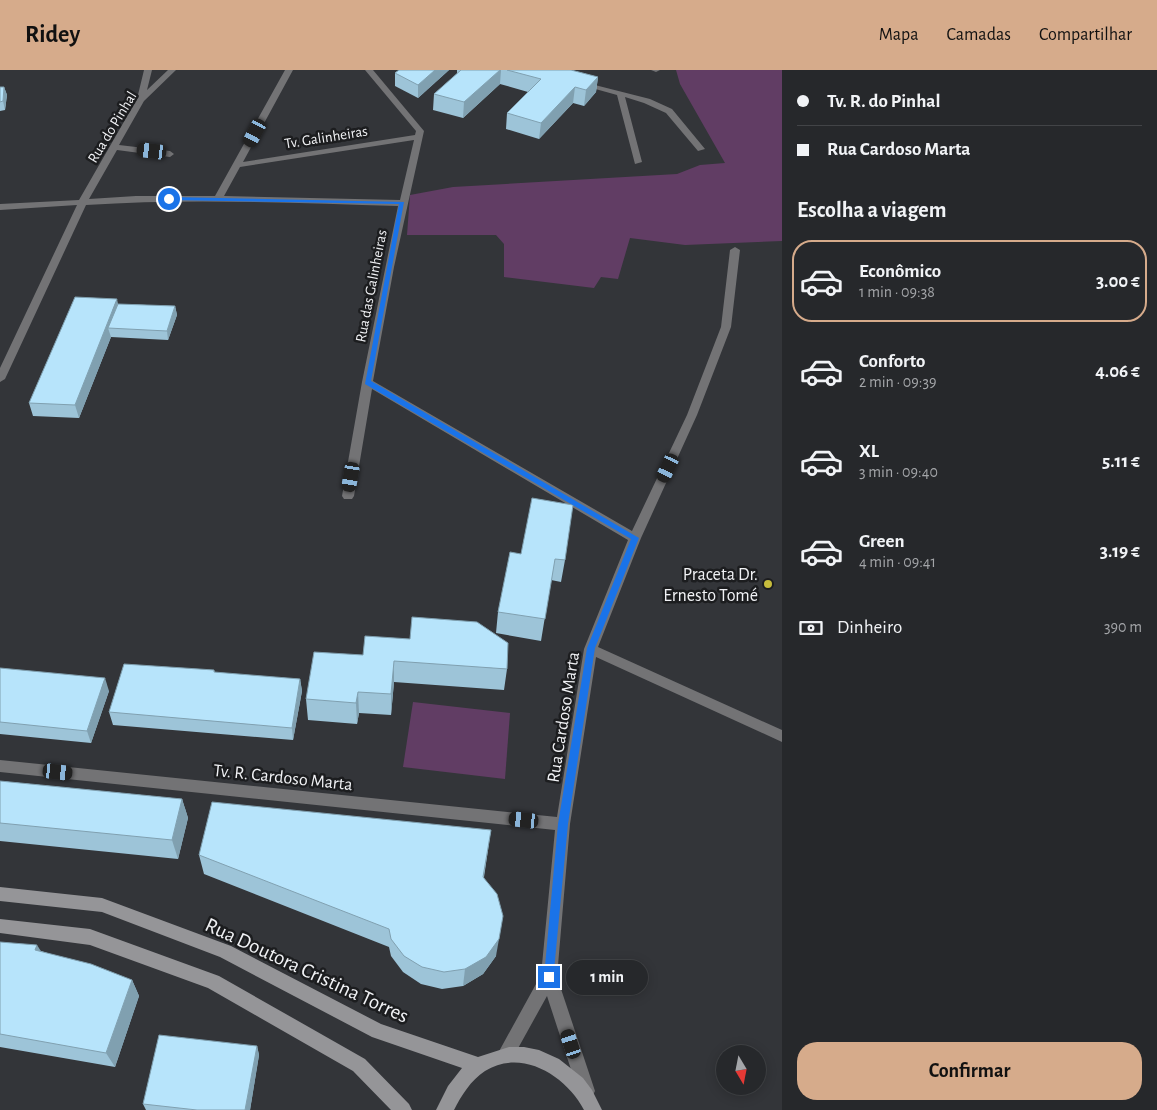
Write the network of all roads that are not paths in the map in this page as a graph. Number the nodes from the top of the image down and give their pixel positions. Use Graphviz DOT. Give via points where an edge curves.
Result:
graph roads {
  1 [pos="148,70"];
  2 [pos="172,70"];
  3 [pos="288,70"];
  4 [pos="369,70"];
  5 [pos="575,82"];
  6 [pos="620,92"];
  7 [pos="141,100"];
  8 [pos="418,137"];
  9 [pos="114,147"];
  10 [pos="701,149"];
  11 [pos="170,154"];
  12 [pos="638,162"];
  13 [pos="238,165"];
  14 [pos="218,199"];
  15 [pos="82,203"];
  16 [pos="402,203"];
  17 [pos="0,207"];
  18 [pos="735,250"];
  19 [pos="0,379"];
  20 [pos="367,382"];
  21 [pos="348,496"];
  22 [pos="635,538"];
  23 [pos="591,648"];
  24 [pos="782,736"];
  25 [pos="0,766"];
  26 [pos="563,824"];
  27 [pos="0,894"];
  28 [pos="0,926"];
  29 [pos="549,977"];
  30 [pos="505,1055"];
  31 [pos="477,1065"];
  32 [pos="590,1102"];
  33 [pos="403,1110"];
  34 [pos="445,1110"];
  1 -- 7 [label="street"];
  2 -- 7 [label="street, Rua do Pinhal"];
  3 -- 13 [label="street"];
  4 -- 8 [label="street" via="420,131"];
  5 -- 6 [label="lane"];
  6 -- 10 [label="lane" via="669,112"];
  6 -- 12 [label="lane"];
  7 -- 9 [label="street, Rua do Pinhal"];
  8 -- 13 [label="street, Tv. Galinheiras"];
  8 -- 16 [label="street, Rua das Galinheiras"];
  9 -- 11 [label="street"];
  9 -- 15 [label="street, Rua do Pinhal"];
  13 -- 14 [label="street"];
  14 -- 15 [label="street"];
  14 -- 16 [label="street"];
  15 -- 17 [label="street"];
  15 -- 19 [label="street, Rua do Pinhal"];
  16 -- 20 [label="street, Rua das Galinheiras"];
  18 -- 22 [label="street, Rua Cardoso Marta" via="726,326 692,415"];
  20 -- 21 [label="street, Rua das Galinheiras"];
  20 -- 22 [label="street"];
  22 -- 23 [label="street, Rua Cardoso Marta"];
  23 -- 24 [label="street"];
  23 -- 26 [label="street, Rua Cardoso Marta"];
  25 -- 26 [label="street, Tv. R. Cardoso Marta"];
  26 -- 29 [label="street, Rua Cardoso Marta"];
  27 -- 31 [label="main road, Rua Doutora Cristina Torres" via="102,905 225,951 378,1031"];
  28 -- 33 [label="main road" via="90,938 213,982 359,1065"];
  29 -- 30 [label="street"];
  29 -- 32 [label="street"];
  30 -- 31 [label="main road"];
  30 -- 32 [label="main road" via="535,1057 564,1071"];
  31 -- 34 [label="main road" via="455,1087"];
}
